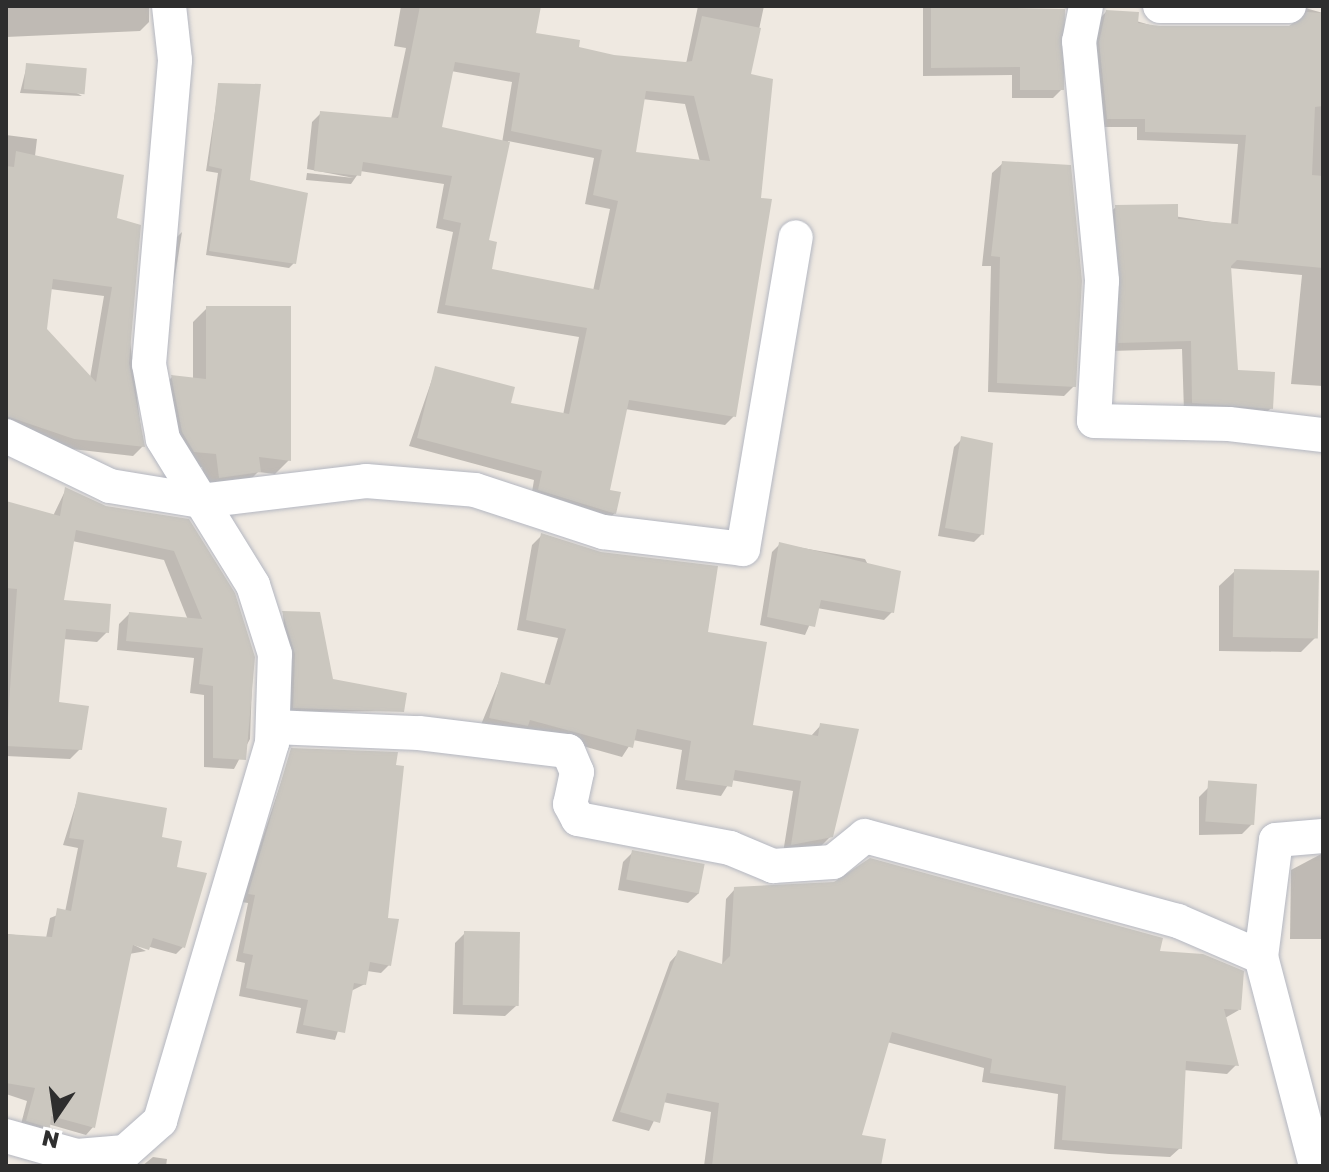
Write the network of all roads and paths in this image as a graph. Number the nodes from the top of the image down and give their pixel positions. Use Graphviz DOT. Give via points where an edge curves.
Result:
graph roads {
  1 [pos="169,6"];
  2 [pos="1086,6"];
  3 [pos="1160,6"];
  4 [pos="1289,6"];
  5 [pos="796,237"];
  6 [pos="1323,435"];
  7 [pos="6,436"];
  8 [pos="201,501"];
  9 [pos="273,727"];
  10 [pos="1323,836"];
  11 [pos="1261,957"];
  12 [pos="6,1136"];
  13 [pos="1316,1166"];
  1 -- 8 [label="street" via="175,60 149,364 163,439"];
  2 -- 6 [label="street" via="1079,41 1102,281 1094,421 1229,424"];
  3 -- 4 [label="street"];
  5 -- 8 [label="street" via="743,549 603,532 460,488 366,481"];
  7 -- 8 [label="street" via="110,486"];
  8 -- 9 [label="street" via="253,585 275,654"];
  9 -- 11 [label="street" via="419,733 568,751 577,772 570,804 578,819 730,848 773,866 833,862 865,836 1178,921"];
  9 -- 12 [label="street" via="160,1121 125,1152 77,1156"];
  10 -- 11 [label="street" via="1276,840"];
  11 -- 13 [label="street"];
}
